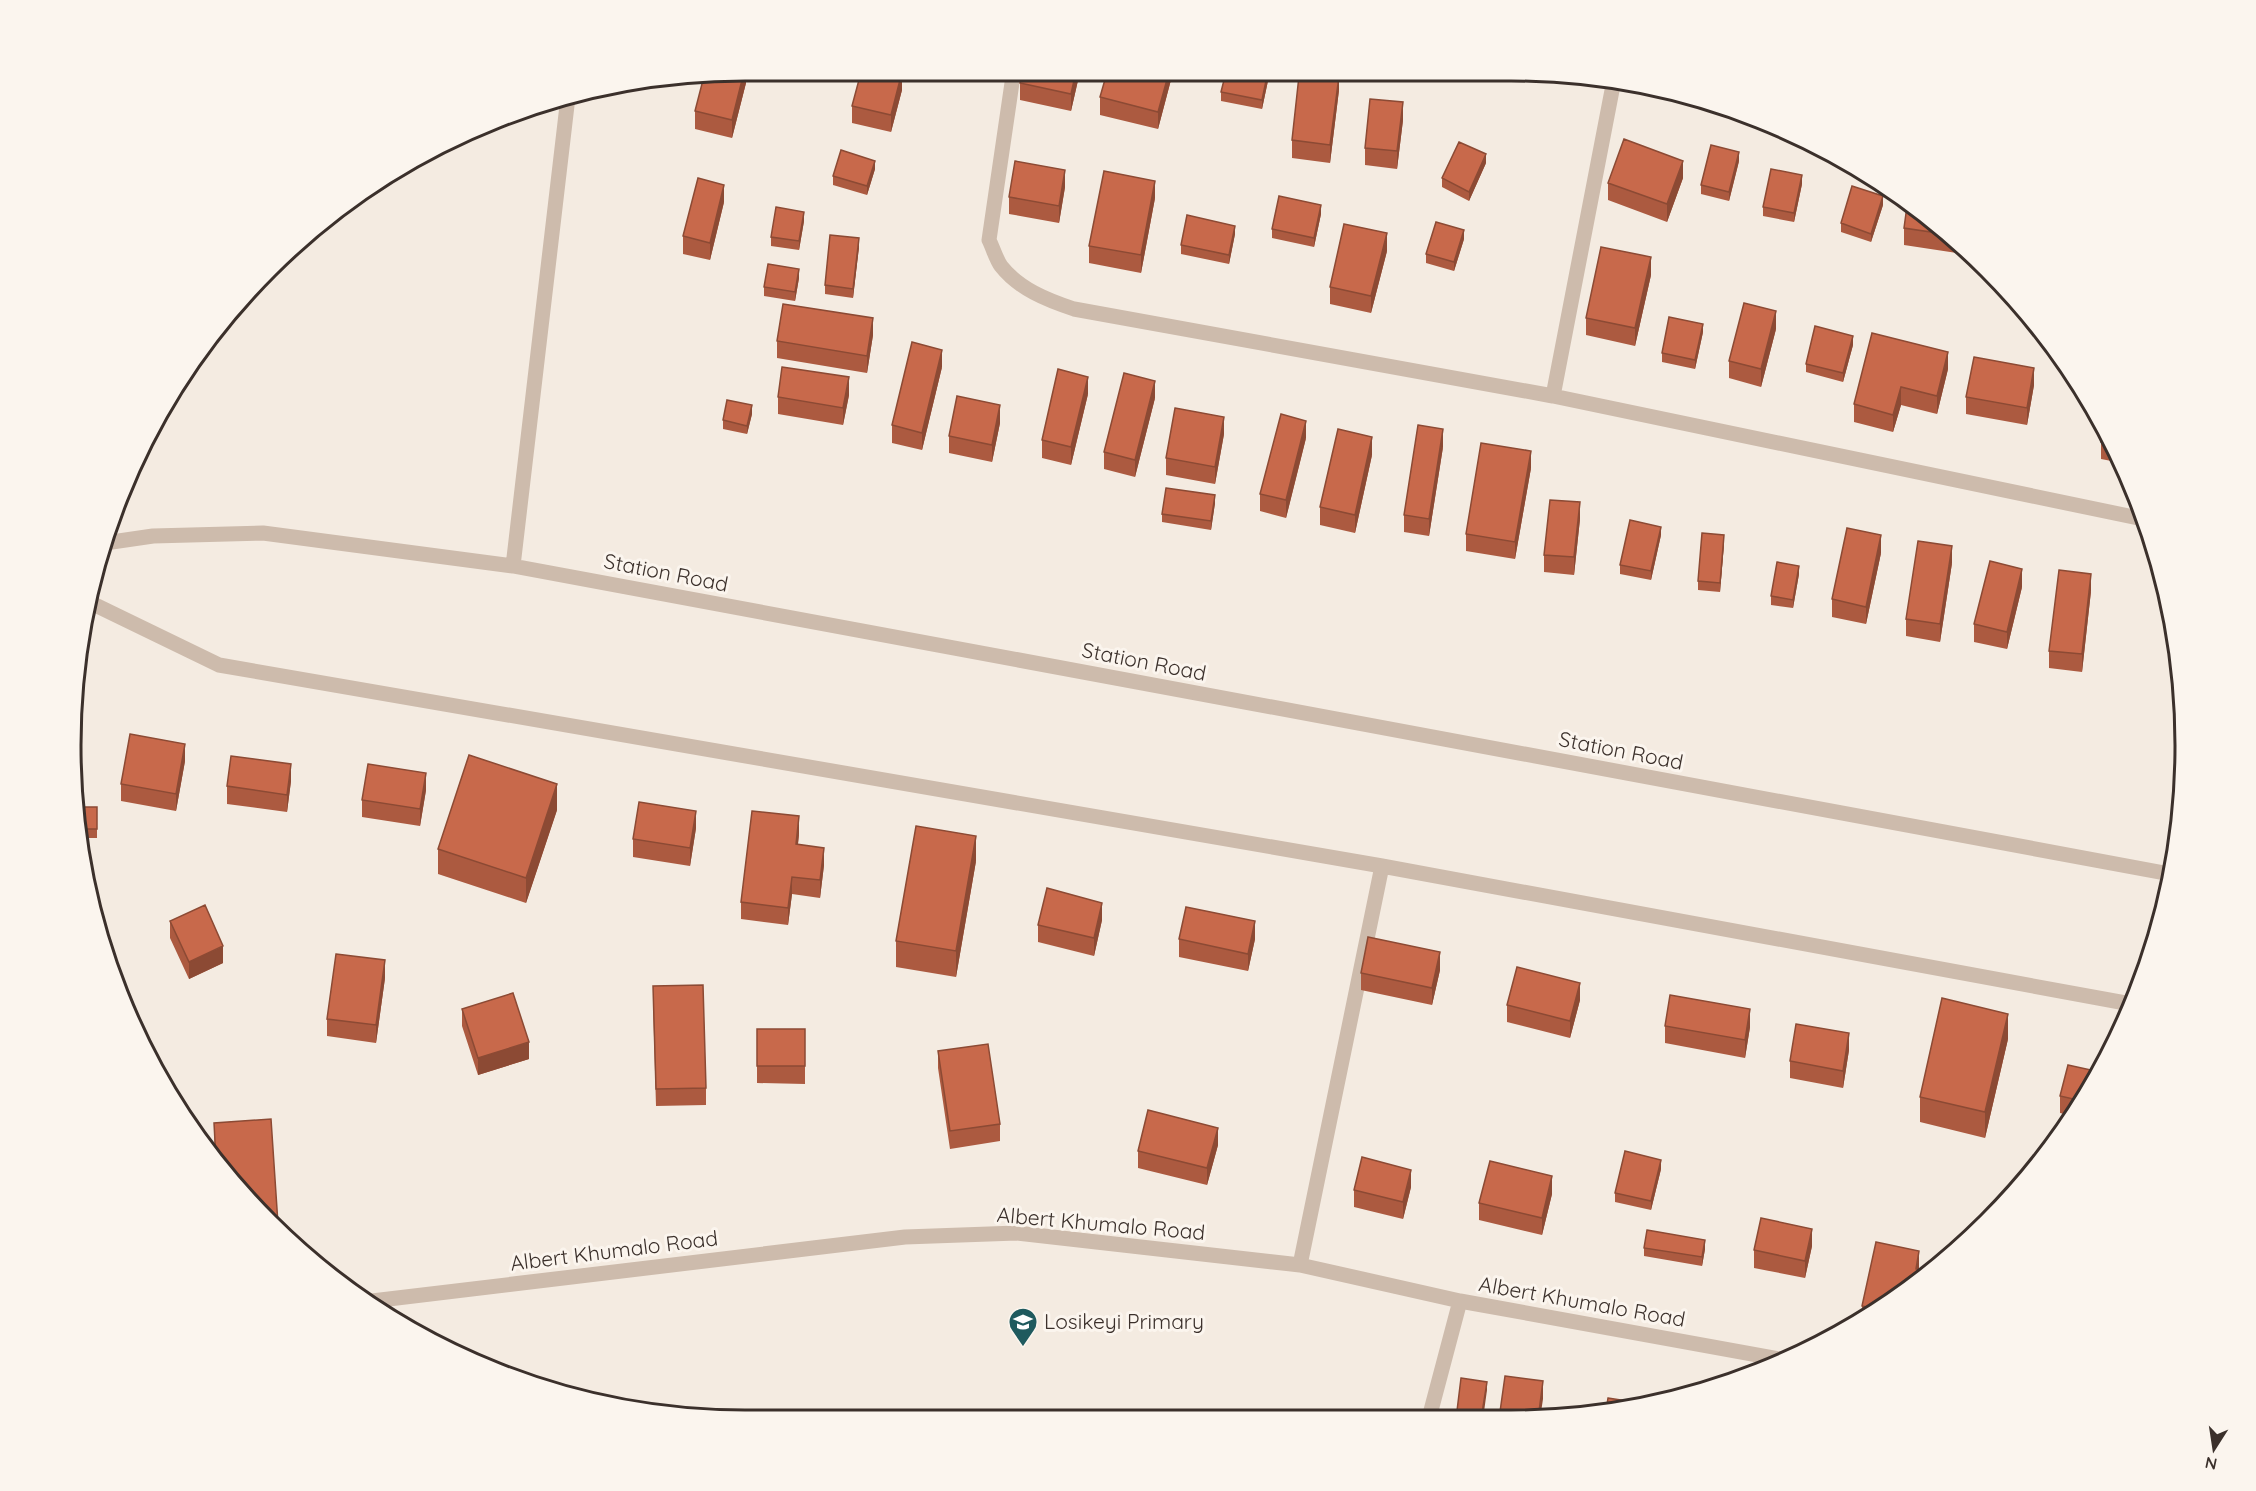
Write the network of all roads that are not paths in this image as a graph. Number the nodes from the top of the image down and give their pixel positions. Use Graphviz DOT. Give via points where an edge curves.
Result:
graph roads {
  1 [pos="1012,81"];
  2 [pos="1612,89"];
  3 [pos="567,106"];
  4 [pos="1553,396"];
  5 [pos="2134,517"];
  6 [pos="113,542"];
  7 [pos="513,566"];
  8 [pos="96,606"];
  9 [pos="1382,866"];
  10 [pos="2162,873"];
  11 [pos="2123,1002"];
  12 [pos="1300,1265"];
  13 [pos="379,1300"];
  14 [pos="1460,1301"];
  15 [pos="1769,1357"];
  16 [pos="1431,1410"];
  1 -- 4 [label="street" via="989,240 1000,265 1017,282 1045,299 1074,309"];
  2 -- 4 [label="street"];
  3 -- 7 [label="street"];
  4 -- 5 [label="street"];
  6 -- 7 [label="street, Station Road" via="153,536 263,533"];
  7 -- 10 [label="street, Station Road"];
  8 -- 9 [label="street" via="219,665"];
  9 -- 11 [label="street"];
  9 -- 12 [label="street"];
  12 -- 13 [label="street, Albert Khumalo Road" via="1017,1233 905,1237"];
  12 -- 14 [label="street, Albert Khumalo Road"];
  14 -- 15 [label="street, Albert Khumalo Road"];
  14 -- 16 [label="street"];
}
